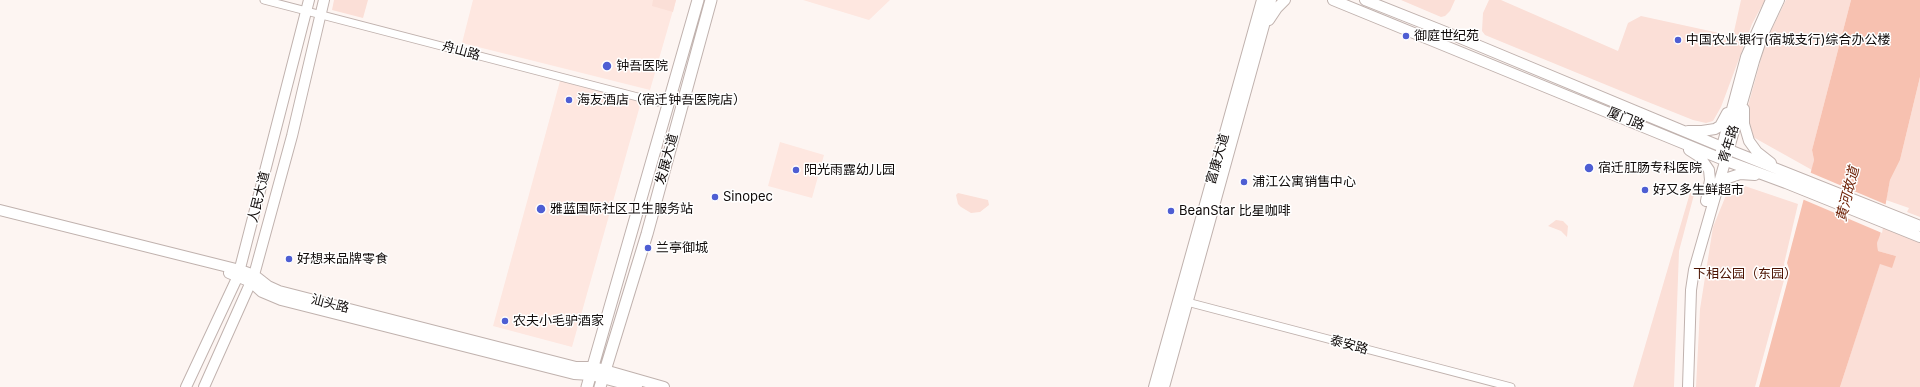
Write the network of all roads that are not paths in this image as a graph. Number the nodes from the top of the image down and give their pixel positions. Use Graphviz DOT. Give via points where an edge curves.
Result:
graph roads {
  1 [pos="264,0"];
  2 [pos="309,0"];
  3 [pos="324,0"];
  4 [pos="698,0"];
  5 [pos="712,0"];
  6 [pos="1254,0"];
  7 [pos="1262,0"];
  8 [pos="1271,0"];
  9 [pos="1285,0"];
  10 [pos="1333,0"];
  11 [pos="1365,0"];
  12 [pos="1771,0"];
  13 [pos="1779,0"];
  14 [pos="307,11"];
  15 [pos="320,14"];
  16 [pos="1258,33"];
  17 [pos="1745,75"];
  18 [pos="657,102"];
  19 [pos="1673,133"];
  20 [pos="1725,149"];
  21 [pos="1722,159"];
  22 [pos="1767,176"];
  23 [pos="1788,178"];
  24 [pos="0,210"];
  25 [pos="0,216"];
  26 [pos="1703,223"];
  27 [pos="1901,224"];
  28 [pos="1920,226"];
  29 [pos="1920,237"];
  30 [pos="239,273"];
  31 [pos="253,279"];
  32 [pos="1187,302"];
  33 [pos="593,371"];
  34 [pos="603,379"];
  35 [pos="186,387"];
  36 [pos="204,387"];
  37 [pos="587,387"];
  38 [pos="637,387"];
  39 [pos="664,387"];
  40 [pos="1154,387"];
  41 [pos="1164,387"];
  42 [pos="1511,387"];
  43 [pos="1681,387"];
  44 [pos="1688,387"];
  1 -- 14 [label="street, 舟山路"];
  2 -- 14 [label="street, 人民大道"];
  3 -- 15 [label="street, 人民大道"];
  4 -- 33 [label="main road, 发展大道"];
  5 -- 34 [label="main road, 发展大道" via="647,234"];
  6 -- 16 [label="street"];
  7 -- 16 [label="street, 富康大道"];
  8 -- 16 [label="street, 富康大道"];
  9 -- 16 [label="street"];
  10 -- 19 [label="street, 厦门路"];
  11 -- 19 [label="street, 厦门路" via="1453,35"];
  12 -- 17 [label="street, 青年路" via="1756,32"];
  13 -- 17 [label="street, 青年路"];
  14 -- 15 [label="street, 舟山路"];
  14 -- 30 [label="street, 人民大道"];
  15 -- 18 [label="street, 舟山路"];
  15 -- 31 [label="street, 人民大道" via="292,136"];
  16 -- 32 [label="street, 富康大道"];
  16 -- 40 [label="street, 富康大道"];
  17 -- 19 [label="street" via="1720,126 1710,131"];
  17 -- 20 [label="street, 青年路"];
  17 -- 23 [label="street" via="1743,116 1747,137 1758,152"];
  19 -- 20 [label="street, 厦门路"];
  19 -- 21 [label="street, 厦门路"];
  19 -- 26 [label="street" via="1700,157 1710,170"];
  20 -- 21 [label="street, 青年路"];
  20 -- 23 [label="street, 厦门路"];
  21 -- 22 [label="street, 厦门路"];
  21 -- 26 [label="street, 青年路"];
  22 -- 23 [label="street, 厦门路"];
  22 -- 26 [label="street" via="1740,174 1725,179"];
  23 -- 27 [label="street, 厦门路"];
  24 -- 30 [label="street, 汕头路"];
  25 -- 30 [label="street, 汕头路"];
  26 -- 43 [label="street, 青年路" via="1691,256 1686,288"];
  26 -- 44 [label="street, 青年路" via="1692,280"];
  27 -- 28 [label="street, 厦门路"];
  27 -- 29 [label="street, 厦门路"];
  30 -- 31 [label="street, 汕头路"];
  30 -- 35 [label="street, 人民大道"];
  31 -- 33 [label="street, 汕头路" via="279,291"];
  31 -- 36 [label="street, 人民大道"];
  32 -- 41 [label="street, 富康大道"];
  32 -- 42 [label="street, 泰安路"];
  33 -- 34 [label="street, 汕头路"];
  33 -- 37 [label="main road, 发展大道"];
  34 -- 38 [label="street, 汕头路"];
  34 -- 39 [label="street, 汕头路"];
}
